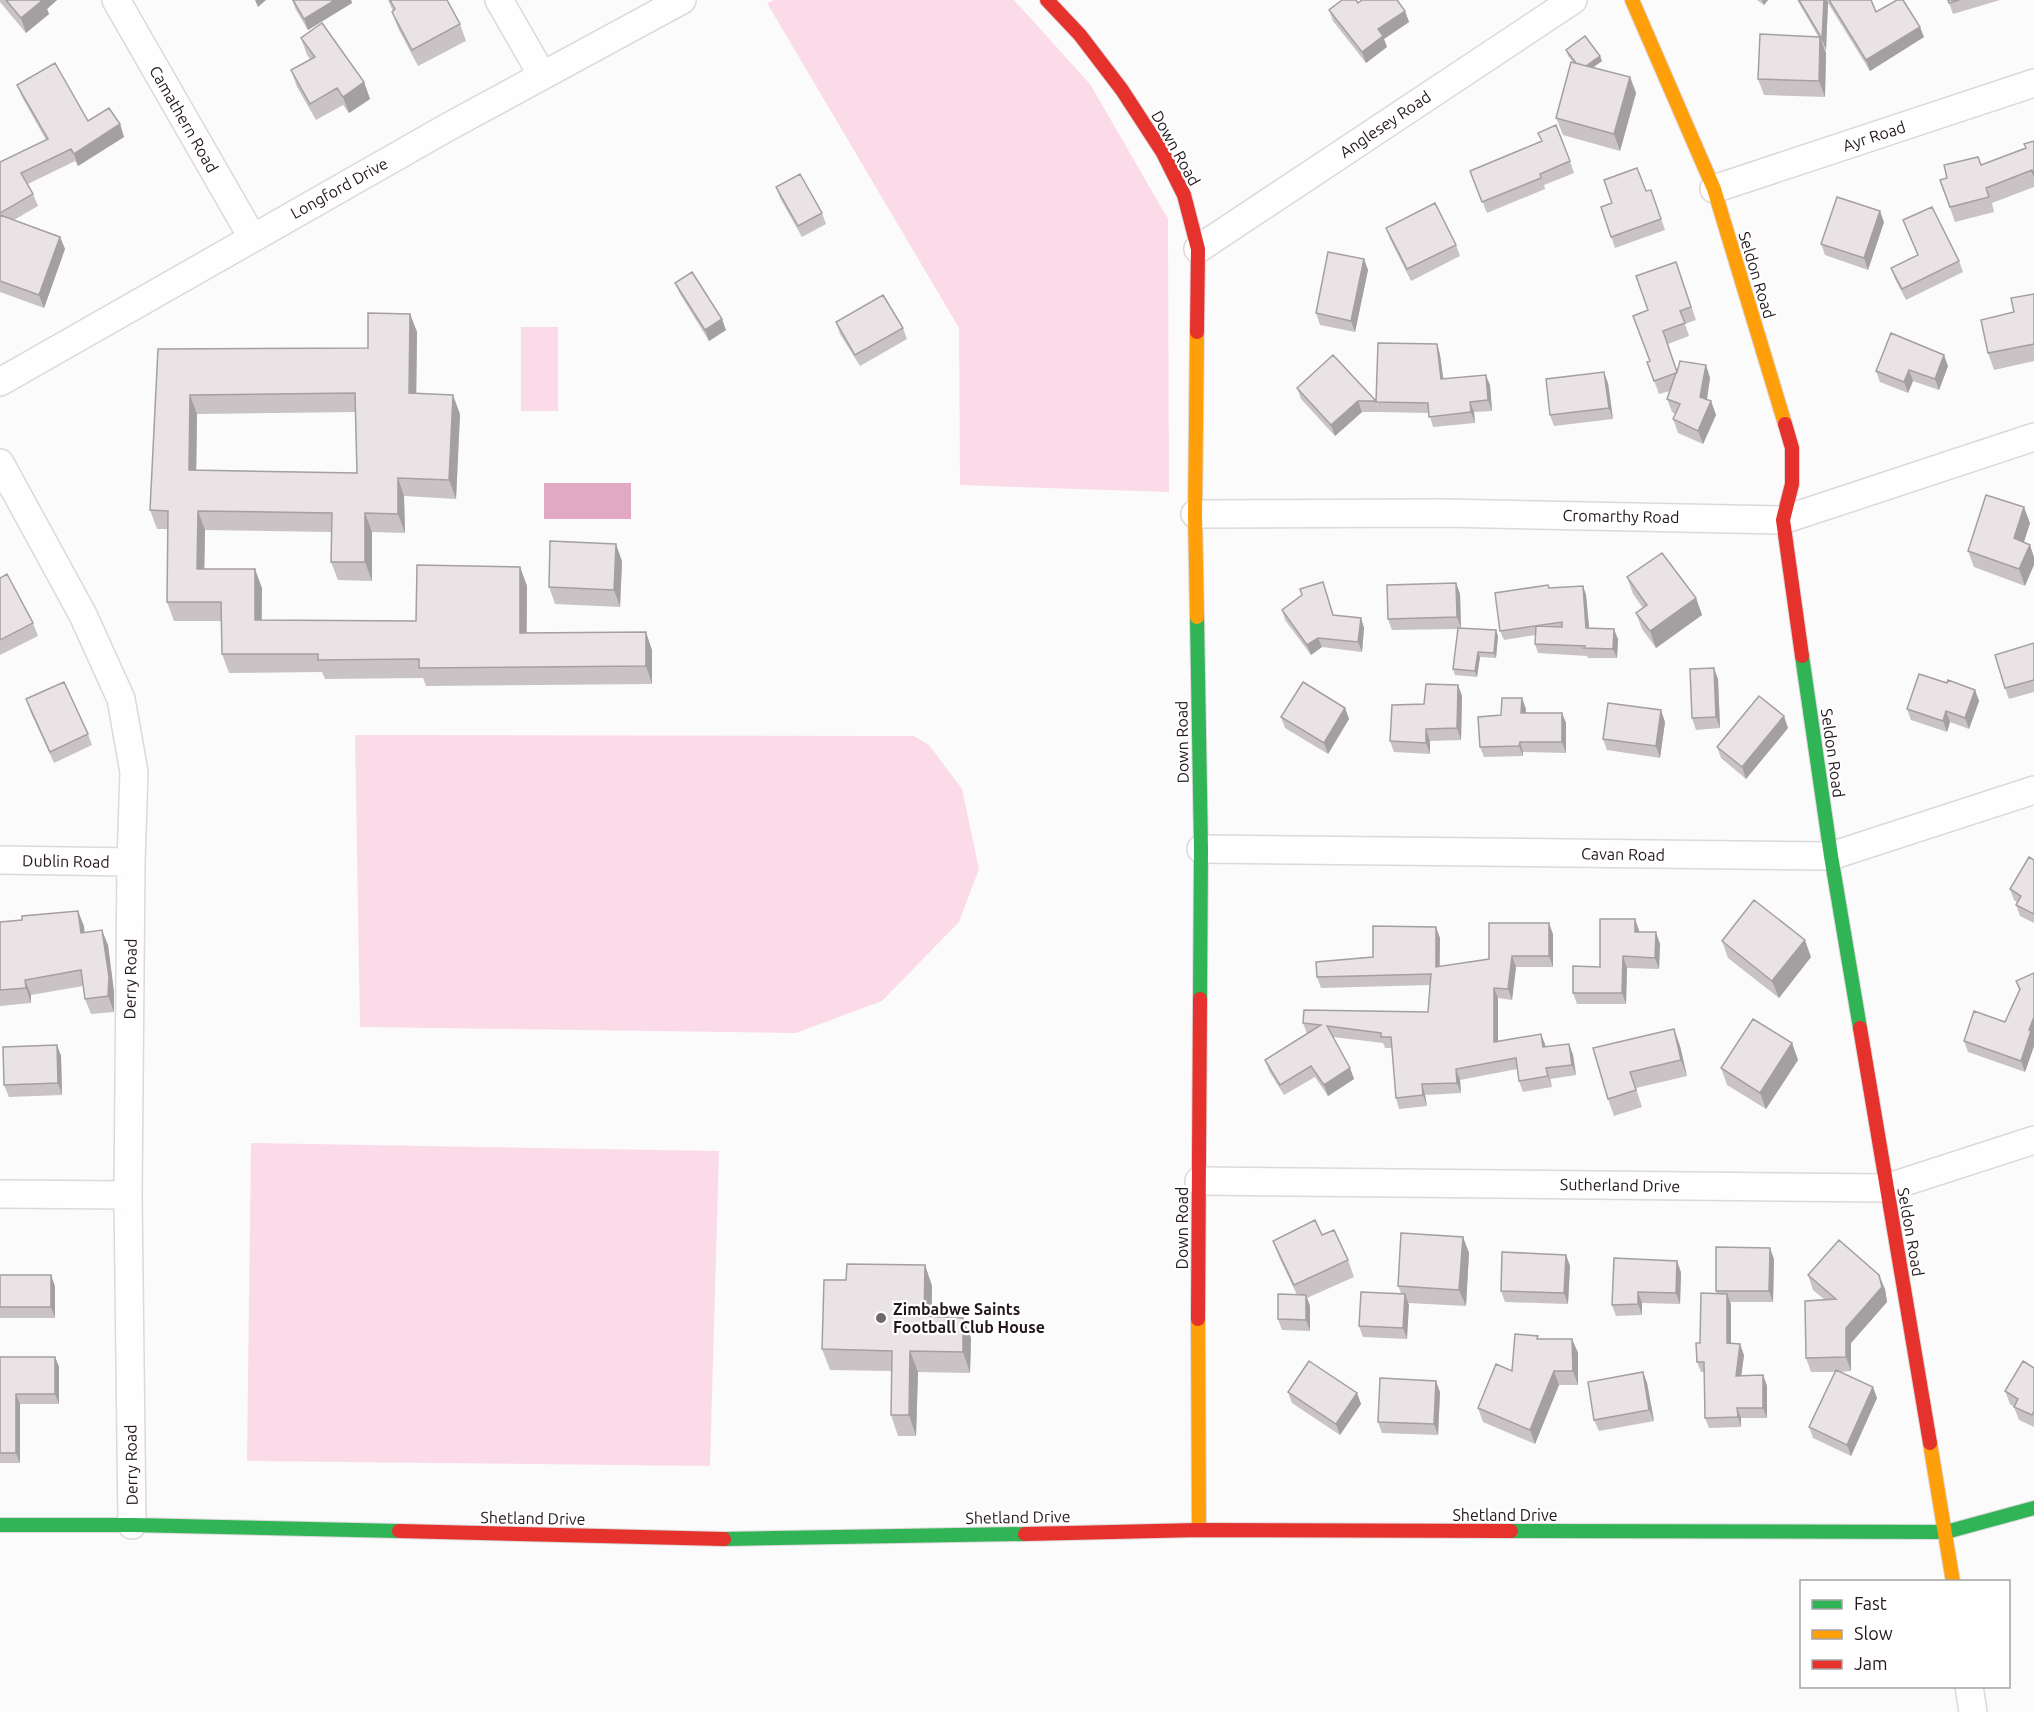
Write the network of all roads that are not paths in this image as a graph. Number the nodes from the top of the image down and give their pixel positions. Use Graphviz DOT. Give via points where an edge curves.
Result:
graph roads {
  1 [pos="116,0"];
  2 [pos="499,0"];
  3 [pos="682,0"];
  4 [pos="1047,0"];
  5 [pos="1573,0"];
  6 [pos="1632,0"];
  7 [pos="542,75"];
  8 [pos="2034,83"];
  9 [pos="1714,189"];
  10 [pos="252,237"];
  11 [pos="1198,249"];
  12 [pos="0,382"];
  13 [pos="2034,437"];
  14 [pos="0,463"];
  15 [pos="1195,514"];
  16 [pos="1783,520"];
  17 [pos="2034,790"];
  18 [pos="1201,849"];
  19 [pos="1831,856"];
  20 [pos="0,860"];
  21 [pos="131,862"];
  22 [pos="2034,1140"];
  23 [pos="1199,1181"];
  24 [pos="1886,1188"];
  25 [pos="0,1194"];
  26 [pos="128,1195"];
  27 [pos="2034,1508"];
  28 [pos="0,1525"];
  29 [pos="132,1525"];
  30 [pos="1199,1530"];
  31 [pos="1946,1532"];
  32 [pos="1953,1580"];
  33 [pos="1969,1688"];
  34 [pos="1973,1712"];
  1 -- 10 [label="street, Camathern Road"];
  2 -- 7 [label="street"];
  3 -- 7 [label="street, Longford Drive"];
  4 -- 11 [label="street, Down Road" via="1122,90 1163,153 1184,195"];
  5 -- 11 [label="street, Anglesey Road"];
  6 -- 9 [label="street, Seldon Road"];
  7 -- 10 [label="street, Longford Drive"];
  8 -- 9 [label="street, Ayr Road"];
  9 -- 16 [label="street, Seldon Road" via="1791,448 1792,484"];
  10 -- 12 [label="street, Longford Drive"];
  11 -- 15 [label="street, Down Road"];
  13 -- 16 [label="street, Cromarthy Road"];
  14 -- 21 [label="street, Derry Road" via="83,615 121,699 134,772"];
  15 -- 16 [label="street, Cromarthy Road" via="1443,513"];
  15 -- 18 [label="street, Down Road"];
  16 -- 19 [label="street, Seldon Road"];
  17 -- 19 [label="street, Cavan Road"];
  18 -- 19 [label="street, Cavan Road"];
  18 -- 23 [label="street, Down Road"];
  19 -- 24 [label="street, Seldon Road"];
  20 -- 21 [label="street, Dublin Road"];
  21 -- 26 [label="street, Derry Road"];
  22 -- 24 [label="street, Sutherland Drive"];
  23 -- 24 [label="street, Sutherland Drive"];
  23 -- 30 [label="street, Down Road"];
  24 -- 31 [label="street, Seldon Road"];
  25 -- 26 [label="street"];
  26 -- 29 [label="street, Derry Road"];
  27 -- 31 [label="street, Shetland Drive"];
  28 -- 29 [label="street, Shetland Drive"];
  29 -- 30 [label="street, Shetland Drive" via="753,1540"];
  30 -- 31 [label="street, Shetland Drive"];
  31 -- 32 [label="street, Seldon Road"];
  33 -- 34 [label="street"];
}
